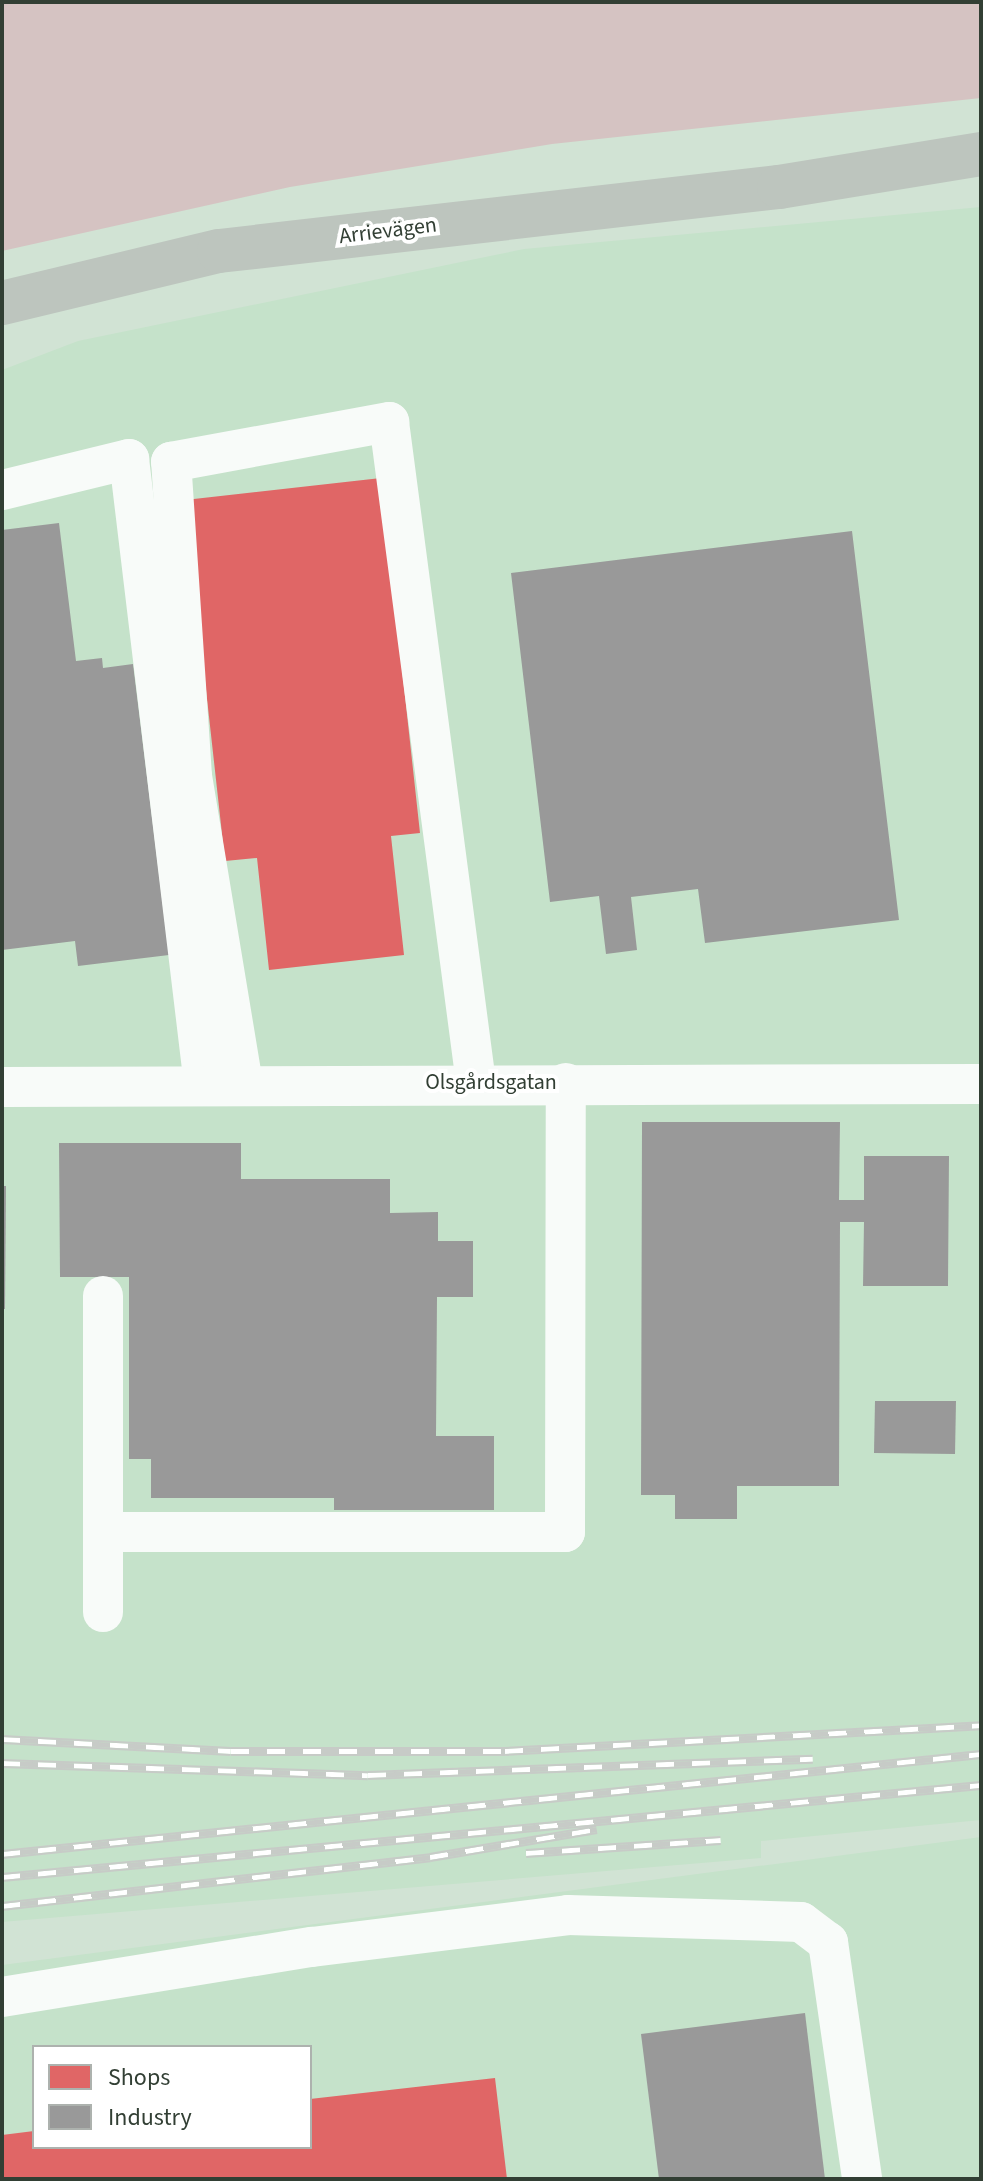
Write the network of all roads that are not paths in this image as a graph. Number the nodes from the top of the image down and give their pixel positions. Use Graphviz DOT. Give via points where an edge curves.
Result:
graph roads {
  1 [pos="981,154"];
  2 [pos="981,181"];
  3 [pos="779,187"];
  4 [pos="2,303"];
  5 [pos="2,490"];
  6 [pos="476,1083"];
  7 [pos="566,1083"];
  8 [pos="243,1084"];
  9 [pos="981,1084"];
  10 [pos="204,1085"];
  11 [pos="2,1087"];
  12 [pos="103,1296"];
  13 [pos="103,1532"];
  14 [pos="103,1612"];
  15 [pos="2,1997"];
  16 [pos="862,2179"];
  1 -- 3 [label="main road, Arrievägen"];
  2 -- 3 [label="main road, Arrievägen"];
  3 -- 4 [label="main road, Arrievägen" via="219,251"];
  5 -- 10 [label="street" via="129,459"];
  6 -- 7 [label="street, Olsgårdsgatan"];
  6 -- 8 [label="street, Olsgårdsgatan"];
  6 -- 8 [label="street" via="389,422 171,462 192,776"];
  7 -- 9 [label="street, Olsgårdsgatan"];
  7 -- 13 [label="street" via="565,1532"];
  8 -- 10 [label="street, Olsgårdsgatan"];
  10 -- 11 [label="street, Olsgårdsgatan"];
  12 -- 13 [label="street"];
  13 -- 14 [label="street"];
  15 -- 16 [label="street" via="312,1947 568,1915 801,1922 828,1942"];
}
